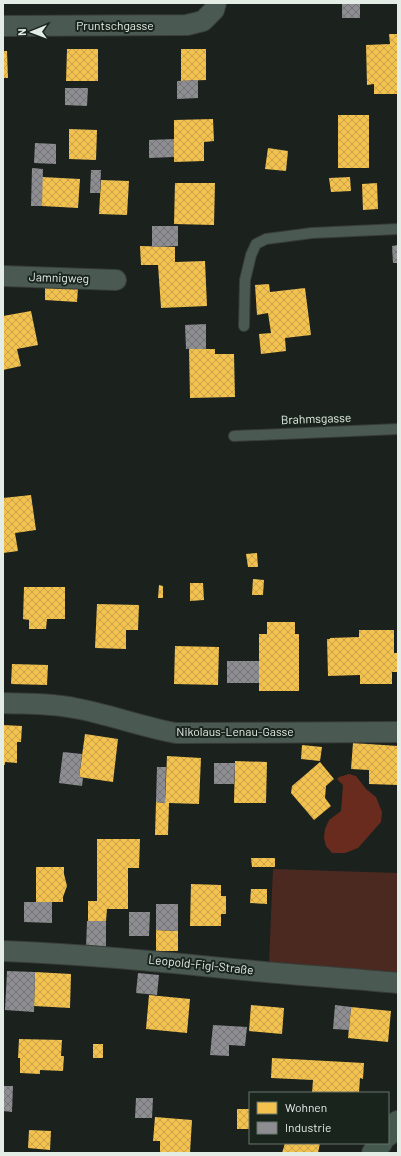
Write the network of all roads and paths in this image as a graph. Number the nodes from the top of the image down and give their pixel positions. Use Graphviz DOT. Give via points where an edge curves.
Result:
graph roads {
  1 [pos="216,3"];
  2 [pos="3,26"];
  3 [pos="398,229"];
  4 [pos="3,276"];
  5 [pos="116,280"];
  6 [pos="244,326"];
  7 [pos="398,429"];
  8 [pos="234,436"];
  9 [pos="3,703"];
  10 [pos="398,732"];
  11 [pos="3,951"];
  12 [pos="398,982"];
  13 [pos="398,1122"];
  14 [pos="389,1134"];
  15 [pos="380,1144"];
  16 [pos="373,1153"];
  1 -- 2 [label="street, Pruntschgasse" via="214,10 203,21 187,25"];
  3 -- 6 [label="lane" via="312,233 266,239 256,244 245,280"];
  4 -- 5 [label="street, Jamnigweg"];
  7 -- 8 [label="lane, Brahmsgasse"];
  9 -- 10 [label="street, Nikolaus-Lenau-Gasse" via="73,707 176,733"];
  11 -- 12 [label="street, Leopold-Figl-Straße" via="137,959"];
  13 -- 14 [label="main road"];
  15 -- 16 [label="main road"];
}
